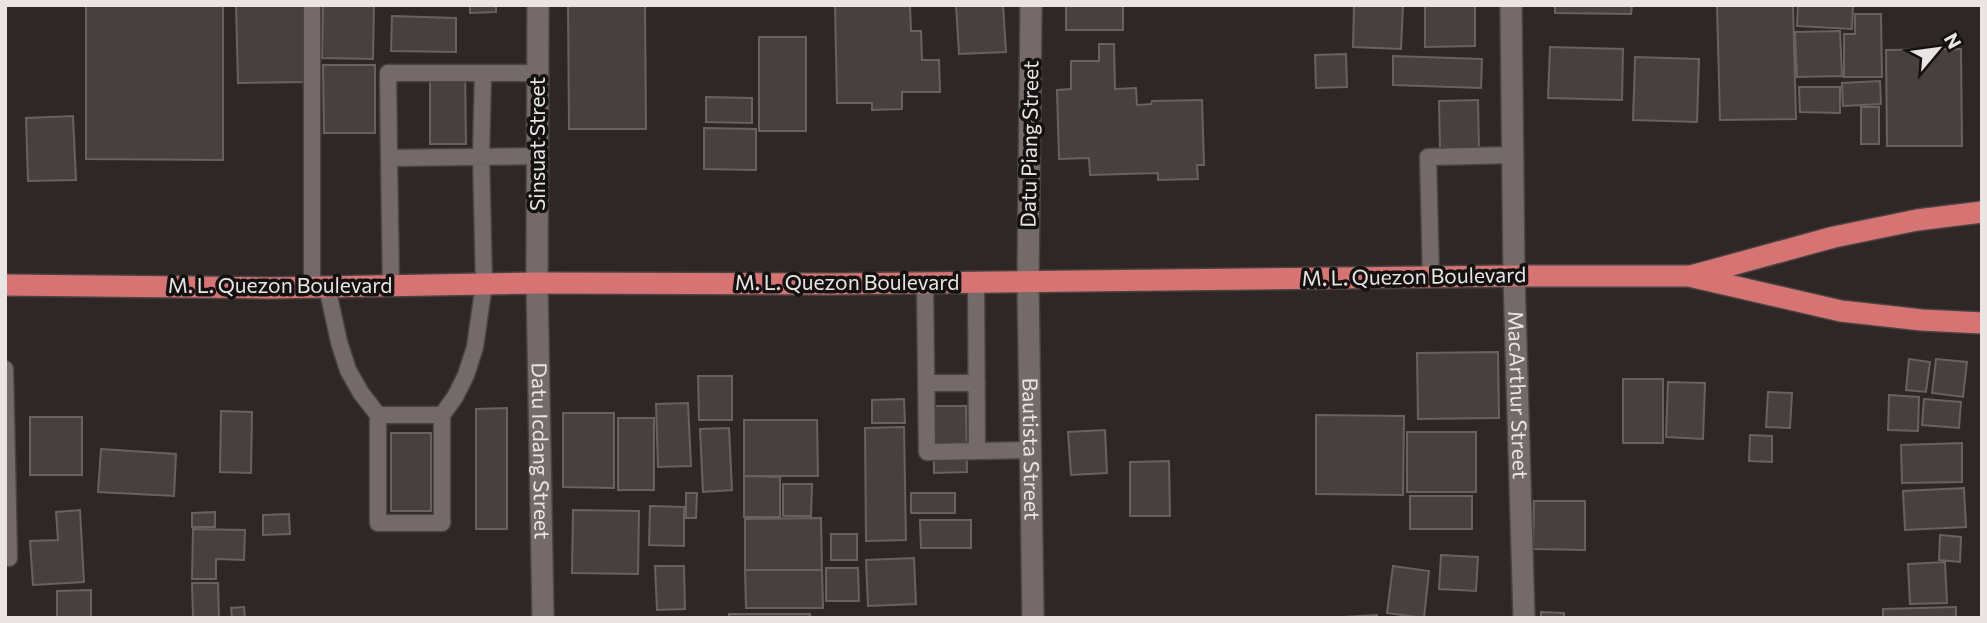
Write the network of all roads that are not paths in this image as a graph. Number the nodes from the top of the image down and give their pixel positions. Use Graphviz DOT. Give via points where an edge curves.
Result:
graph roads {
  1 [pos="312,5"];
  2 [pos="538,5"];
  3 [pos="1031,5"];
  4 [pos="1511,5"];
  5 [pos="483,73"];
  6 [pos="537,73"];
  7 [pos="1512,155"];
  8 [pos="481,156"];
  9 [pos="539,156"];
  10 [pos="388,158"];
  11 [pos="1982,212"];
  12 [pos="1514,276"];
  13 [pos="1689,276"];
  14 [pos="1430,277"];
  15 [pos="537,283"];
  16 [pos="925,283"];
  17 [pos="976,283"];
  18 [pos="1028,283"];
  19 [pos="484,284"];
  20 [pos="5,285"];
  21 [pos="391,285"];
  22 [pos="319,287"];
  23 [pos="1982,323"];
  24 [pos="5,369"];
  25 [pos="926,383"];
  26 [pos="977,383"];
  27 [pos="378,415"];
  28 [pos="442,415"];
  29 [pos="1030,450"];
  30 [pos="976,451"];
  31 [pos="9,558"];
  32 [pos="542,618"];
  33 [pos="1033,618"];
  34 [pos="1524,618"];
  1 -- 22 [label="lane"];
  2 -- 6 [label="street, Sinsuat Street"];
  3 -- 18 [label="street, Datu Piang Street"];
  4 -- 7 [label="street, MacArthur Street"];
  5 -- 6 [label="lane"];
  5 -- 8 [label="lane"];
  5 -- 10 [label="lane" via="388,73"];
  6 -- 9 [label="street, Sinsuat Street"];
  7 -- 12 [label="street, MacArthur Street"];
  7 -- 14 [label="lane" via="1428,157"];
  8 -- 9 [label="lane"];
  8 -- 10 [label="lane"];
  8 -- 19 [label="lane"];
  9 -- 15 [label="street, Sinsuat Street"];
  10 -- 21 [label="lane"];
  11 -- 13 [label="highway, M. L. Quezon Boulevard" via="1834,237"];
  12 -- 13 [label="highway, M. L. Quezon Boulevard"];
  12 -- 14 [label="highway, M. L. Quezon Boulevard"];
  12 -- 34 [label="street, MacArthur Street"];
  13 -- 23 [label="highway, M. L. Quezon Boulevard" via="1841,311"];
  14 -- 18 [label="highway, M. L. Quezon Boulevard"];
  15 -- 16 [label="highway, M. L. Quezon Boulevard"];
  15 -- 19 [label="highway, M. L. Quezon Boulevard"];
  15 -- 32 [label="street, Datu Icdang Street"];
  16 -- 17 [label="highway, M. L. Quezon Boulevard"];
  16 -- 25 [label="lane"];
  17 -- 18 [label="highway, M. L. Quezon Boulevard"];
  17 -- 26 [label="lane"];
  18 -- 29 [label="street, Bautista Street"];
  19 -- 21 [label="highway, M. L. Quezon Boulevard"];
  19 -- 28 [label="lane" via="469,366"];
  20 -- 22 [label="highway, M. L. Quezon Boulevard"];
  21 -- 22 [label="highway, M. L. Quezon Boulevard"];
  22 -- 27 [label="lane" via="348,370"];
  24 -- 31 [label="lane"];
  25 -- 26 [label="lane"];
  25 -- 30 [label="lane" via="927,452"];
  26 -- 30 [label="lane"];
  27 -- 28 [label="lane"];
  27 -- 28 [label="lane" via="379,523 442,523"];
  29 -- 30 [label="lane"];
  29 -- 33 [label="street, Bautista Street"];
}
